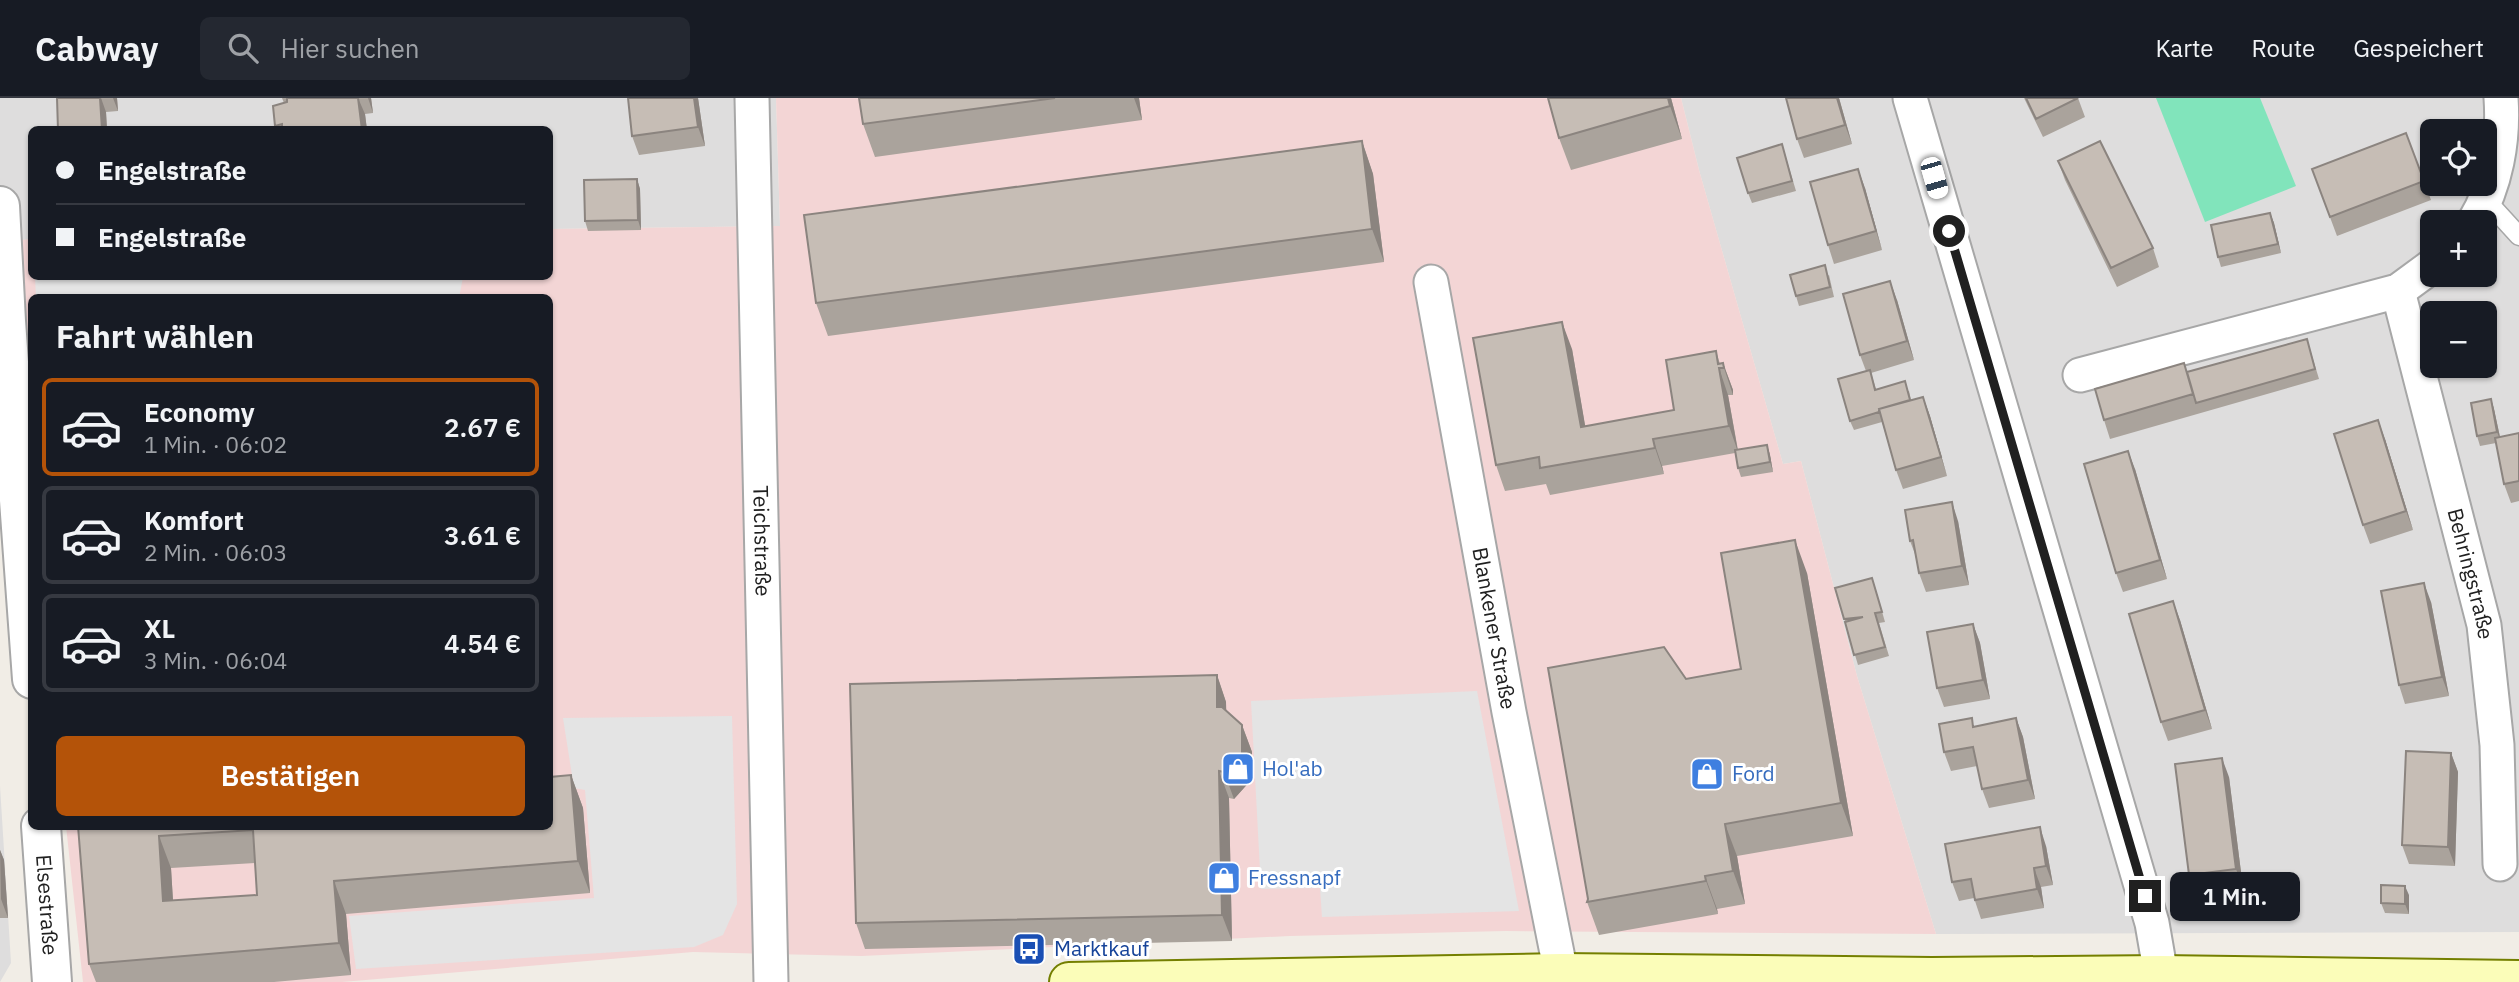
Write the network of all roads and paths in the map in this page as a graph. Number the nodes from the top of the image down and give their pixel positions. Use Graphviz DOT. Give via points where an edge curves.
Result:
graph roads {
  1 [pos="752,98"];
  2 [pos="1910,98"];
  3 [pos="2501,98"];
  4 [pos="0,205"];
  5 [pos="2481,210"];
  6 [pos="2497,222"];
  7 [pos="2519,236"];
  8 [pos="2420,275"];
  9 [pos="1431,282"];
  10 [pos="2398,291"];
  11 [pos="3,322"];
  12 [pos="2080,375"];
  13 [pos="28,630"];
  14 [pos="41,830"];
  15 [pos="2500,864"];
  16 [pos="1562,973"];
  17 [pos="2161,975"];
  18 [pos="1308,980"];
  19 [pos="2519,980"];
  20 [pos="52,982"];
  21 [pos="771,982"];
  22 [pos="1069,982"];
  1 -- 21 [label="street, Teichstraße"];
  2 -- 17 [label="street" via="2152,923"];
  3 -- 5 [label="street" via="2497,165"];
  4 -- 11 [label="street"];
  6 -- 7 [label="lane"];
  8 -- 10 [label="street"];
  9 -- 16 [label="street, Blankener Straße"];
  10 -- 12 [label="street"];
  10 -- 15 [label="street, Behringstraße" via="2484,625 2497,745"];
  11 -- 13 [label="street"];
  14 -- 20 [label="street, Elsestraße"];
  16 -- 17 [label="main road"];
  16 -- 18 [label="main road"];
  17 -- 19 [label="main road"];
  18 -- 22 [label="main road"];
}
